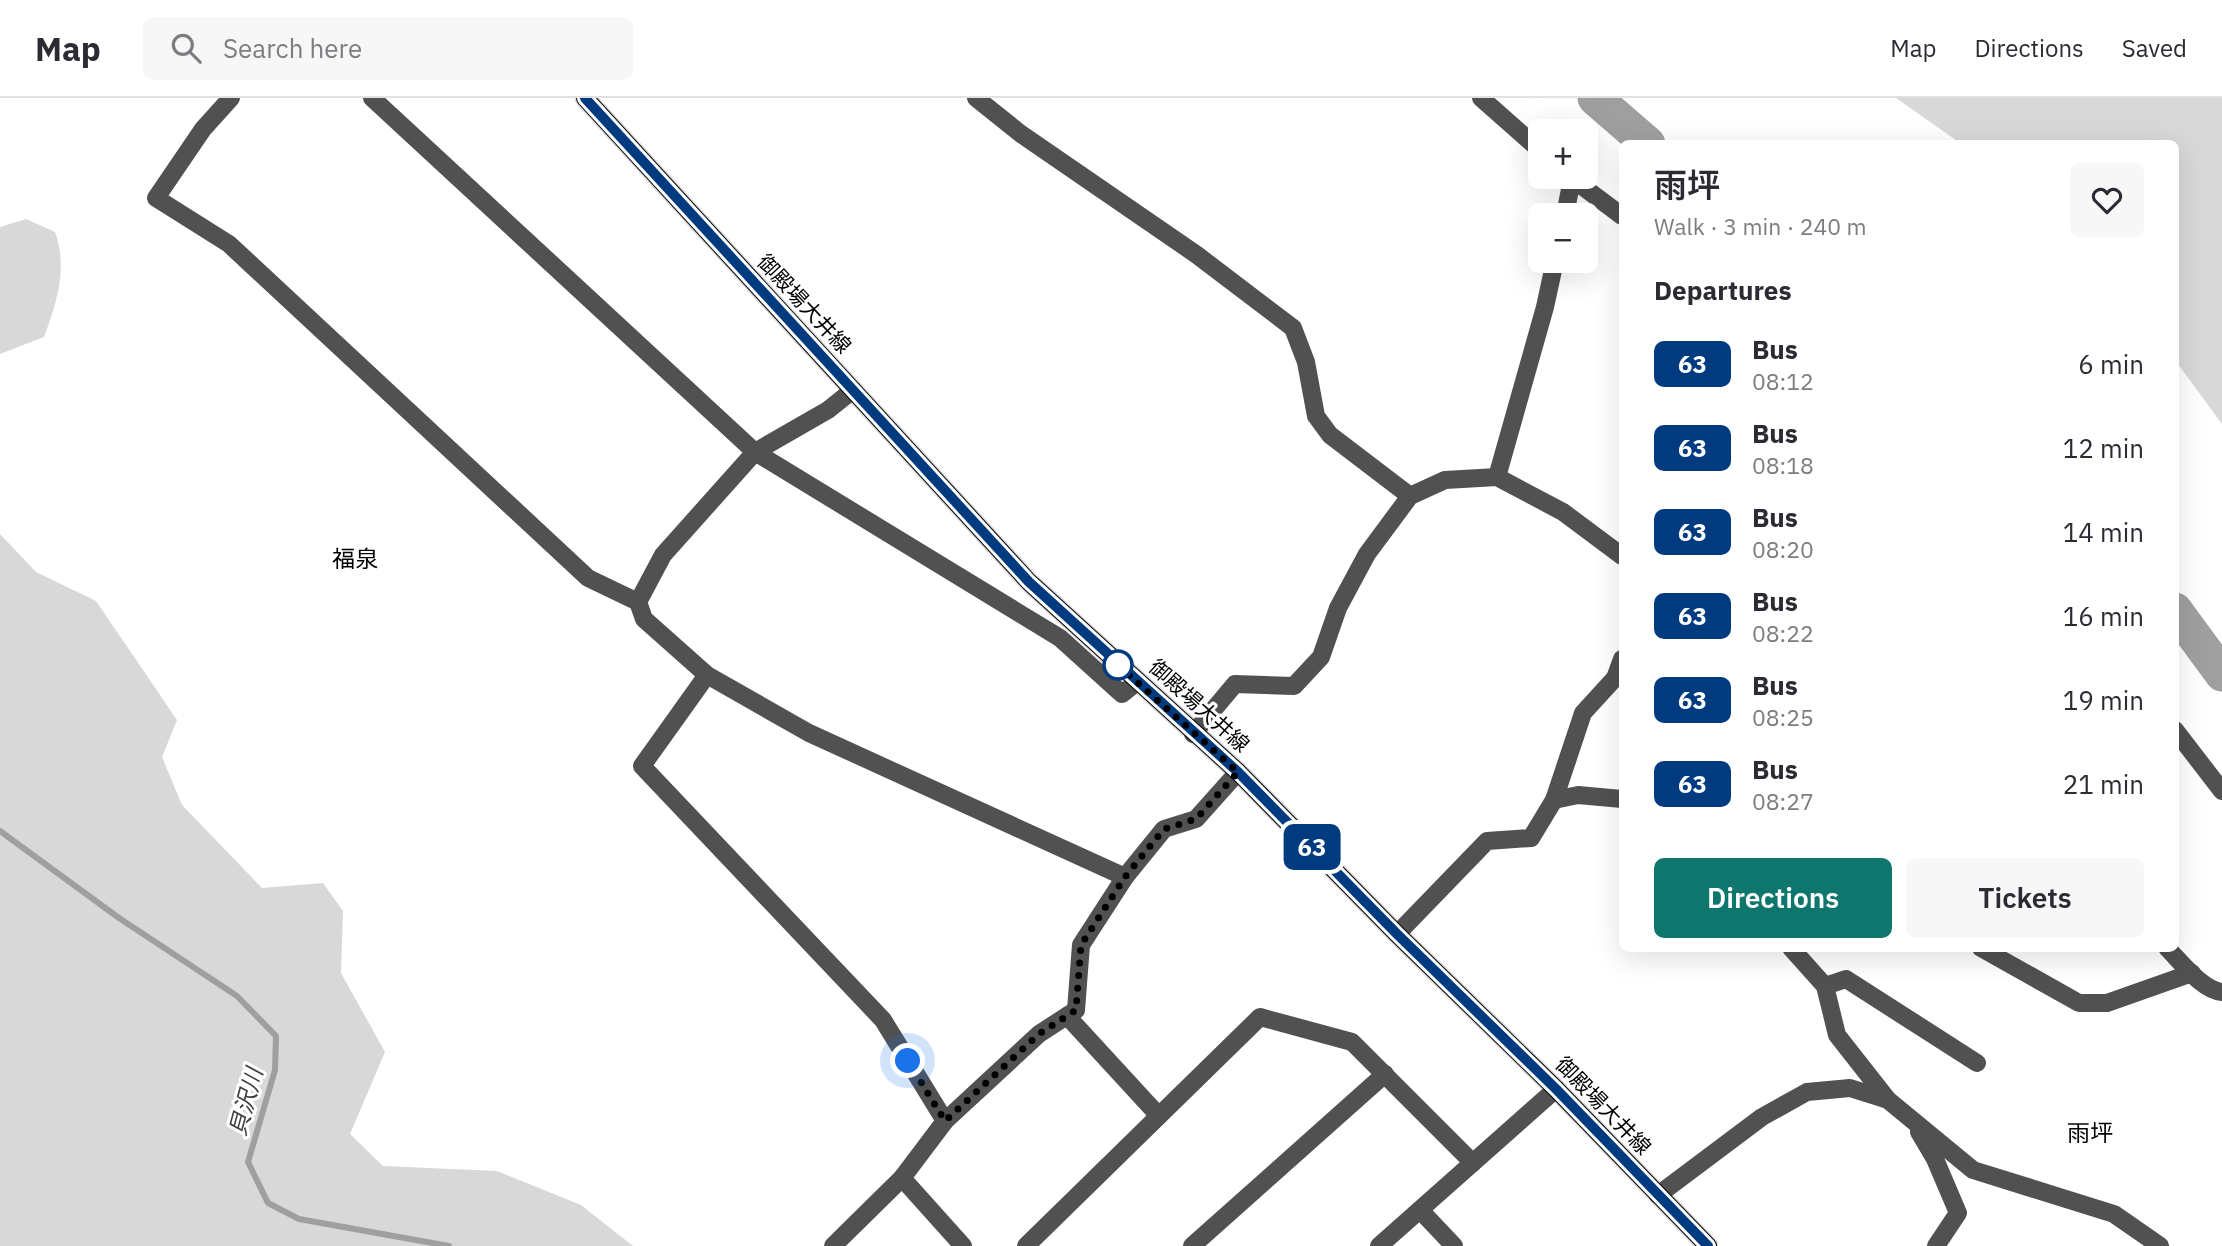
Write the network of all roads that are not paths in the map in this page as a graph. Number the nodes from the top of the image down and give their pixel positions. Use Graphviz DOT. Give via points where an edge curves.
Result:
graph roads {
  1 [pos="231,98"];
  2 [pos="372,98"];
  3 [pos="585,98"];
  4 [pos="976,98"];
  5 [pos="1481,98"];
  6 [pos="1528,139"];
  7 [pos="1586,189"];
  8 [pos="1619,214"];
  9 [pos="1552,273"];
  10 [pos="853,390"];
  11 [pos="755,452"];
  12 [pos="1497,477"];
  13 [pos="1410,496"];
  14 [pos="1619,554"];
  15 [pos="638,602"];
  16 [pos="1619,667"];
  17 [pos="707,675"];
  18 [pos="1137,682"];
  19 [pos="1193,734"];
  20 [pos="2179,735"];
  21 [pos="1238,772"];
  22 [pos="2222,791"];
  23 [pos="1619,799"];
  24 [pos="1555,800"];
  25 [pos="1125,877"];
  26 [pos="1397,934"];
  27 [pos="1795,952"];
  28 [pos="1988,952"];
  29 [pos="2171,952"];
  30 [pos="2192,973"];
  31 [pos="1825,986"];
  32 [pos="2222,992"];
  33 [pos="1067,1016"];
  34 [pos="1977,1063"];
  35 [pos="1385,1074"];
  36 [pos="1556,1089"];
  37 [pos="1888,1100"];
  38 [pos="1159,1115"];
  39 [pos="1911,1119"];
  40 [pos="945,1121"];
  41 [pos="1473,1163"];
  42 [pos="902,1178"];
  43 [pos="1658,1195"];
  44 [pos="1420,1210"];
  45 [pos="832,1246"];
  46 [pos="963,1246"];
  47 [pos="1026,1246"];
  48 [pos="1192,1246"];
  49 [pos="1379,1246"];
  50 [pos="1454,1246"];
  51 [pos="1708,1246"];
  52 [pos="1936,1246"];
  53 [pos="2160,1246"];
  1 -- 15 [label="street" via="203,129 156,198 229,244 588,578"];
  2 -- 11 [label="street"];
  3 -- 10 [label="main road, 御殿場大井線"];
  4 -- 13 [label="street" via="1293,328 1306,362 1316,416 1330,435"];
  5 -- 6 [label="street"];
  7 -- 8 [label="street"];
  9 -- 12 [label="street"];
  10 -- 11 [label="street" via="828,410"];
  10 -- 18 [label="main road, 御殿場大井線" via="1029,582"];
  11 -- 15 [label="street" via="663,555"];
  11 -- 18 [label="street" via="1060,638 1122,694"];
  12 -- 13 [label="street" via="1445,480"];
  12 -- 14 [label="street" via="1563,512"];
  13 -- 19 [label="street" via="1367,554 1338,608 1321,657 1294,686 1235,684"];
  15 -- 17 [label="street" via="644,619"];
  16 -- 24 [label="street" via="1615,678 1583,713"];
  17 -- 25 [label="street" via="808,733"];
  17 -- 40 [label="street" via="642,766 883,1020"];
  18 -- 19 [label="main road, 御殿場大井線"];
  19 -- 21 [label="main road, 御殿場大井線"];
  20 -- 22 [label="street"];
  21 -- 25 [label="street" via="1196,819 1164,829"];
  21 -- 26 [label="main road, 御殿場大井線"];
  23 -- 24 [label="street" via="1578,795"];
  24 -- 26 [label="street" via="1531,838 1488,841"];
  25 -- 33 [label="street" via="1081,945 1076,1010"];
  26 -- 36 [label="main road, 御殿場大井線"];
  27 -- 31 [label="street"];
  28 -- 30 [label="street" via="2079,1003 2107,1003"];
  29 -- 30 [label="street"];
  30 -- 32 [label="street"];
  31 -- 34 [label="street" via="1846,979"];
  31 -- 37 [label="street" via="1837,1035"];
  33 -- 38 [label="street"];
  33 -- 40 [label="street" via="1039,1034"];
  35 -- 38 [label="street" via="1352,1042 1260,1017"];
  35 -- 41 [label="street"];
  35 -- 48 [label="street"];
  36 -- 41 [label="street"];
  36 -- 43 [label="main road, 御殿場大井線"];
  37 -- 39 [label="street"];
  37 -- 43 [label="street" via="1850,1088 1807,1092 1762,1117"];
  38 -- 47 [label="street"];
  39 -- 52 [label="street" via="1935,1158 1958,1213"];
  39 -- 53 [label="street" via="1973,1170 2114,1214"];
  40 -- 42 [label="street"];
  41 -- 44 [label="street"];
  42 -- 45 [label="street"];
  42 -- 46 [label="street"];
  43 -- 51 [label="main road, 御殿場大井線"];
  44 -- 49 [label="street"];
  44 -- 50 [label="street"];
}
